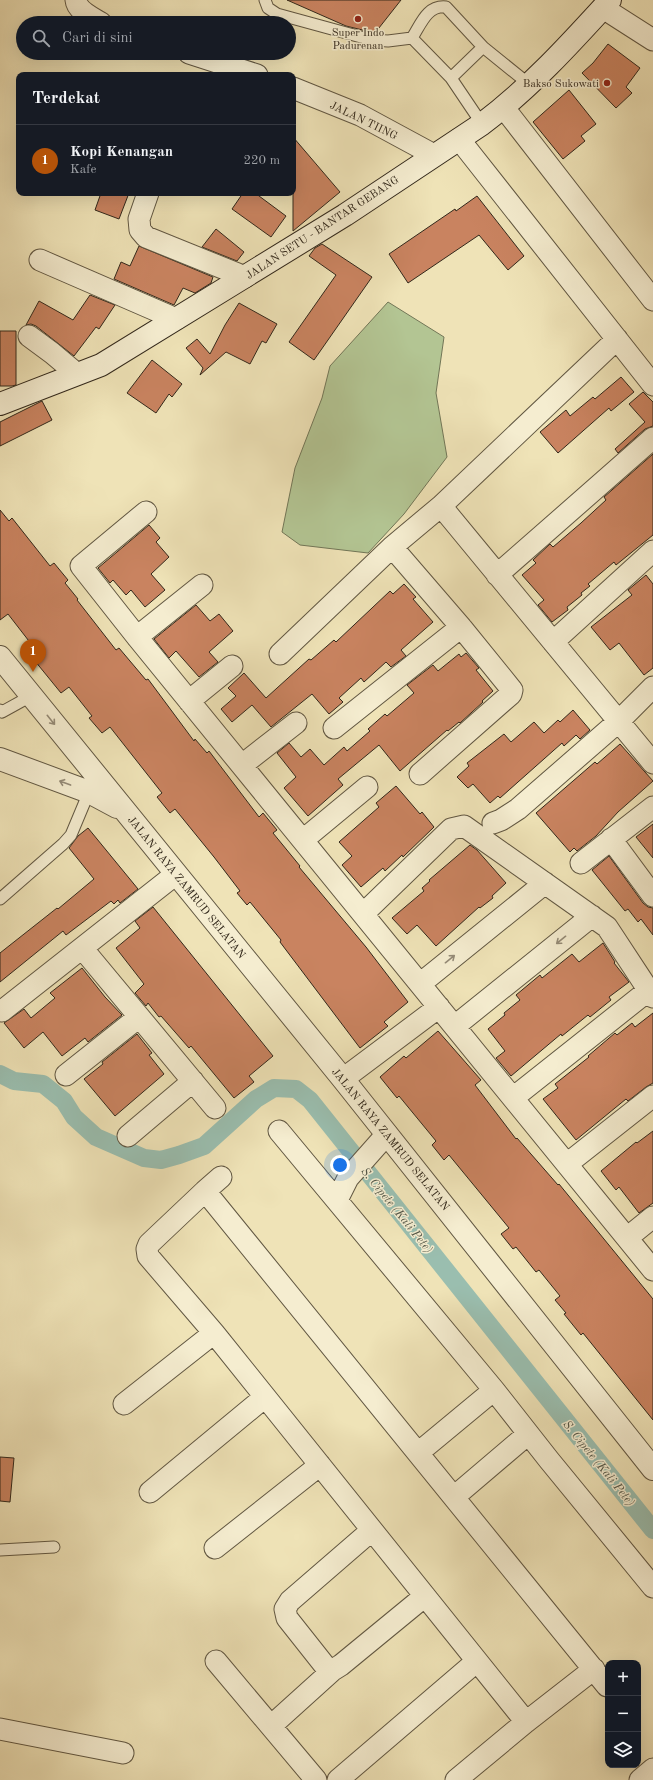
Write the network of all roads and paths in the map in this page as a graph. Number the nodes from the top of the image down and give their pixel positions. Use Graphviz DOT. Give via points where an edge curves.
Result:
graph roads {
  1 [pos="76,0"];
  2 [pos="265,0"];
  3 [pos="607,4"];
  4 [pos="90,16"];
  5 [pos="284,16"];
  6 [pos="296,19"];
  7 [pos="412,38"];
  8 [pos="653,40"];
  9 [pos="482,47"];
  10 [pos="211,60"];
  11 [pos="248,72"];
  12 [pos="451,78"];
  13 [pos="530,85"];
  14 [pos="296,89"];
  15 [pos="504,108"];
  16 [pos="482,124"];
  17 [pos="459,139"];
  18 [pos="434,155"];
  19 [pos="147,196"];
  20 [pos="40,260"];
  21 [pos="245,277"];
  22 [pos="653,300"];
  23 [pos="176,319"];
  24 [pos="28,336"];
  25 [pos="617,339"];
  26 [pos="77,374"];
  27 [pos="653,386"];
  28 [pos="0,404"];
  29 [pos="653,438"];
  30 [pos="441,506"];
  31 [pos="146,512"];
  32 [pos="392,547"];
  33 [pos="653,550"];
  34 [pos="497,575"];
  35 [pos="202,585"];
  36 [pos="461,627"];
  37 [pos="137,637"];
  38 [pos="553,642"];
  39 [pos="280,654"];
  40 [pos="0,657"];
  41 [pos="232,666"];
  42 [pos="653,688"];
  43 [pos="31,696"];
  44 [pos="189,700"];
  45 [pos="0,710"];
  46 [pos="619,721"];
  47 [pos="296,723"];
  48 [pos="334,728"];
  49 [pos="0,759"];
  50 [pos="653,763"];
  51 [pos="242,765"];
  52 [pos="420,774"];
  53 [pos="367,787"];
  54 [pos="89,792"];
  55 [pos="653,807"];
  56 [pos="125,811"];
  57 [pos="493,823"];
  58 [pos="611,839"];
  59 [pos="303,840"];
  60 [pos="581,863"];
  61 [pos="176,874"];
  62 [pos="545,883"];
  63 [pos="653,896"];
  64 [pos="0,899"];
  65 [pos="362,914"];
  66 [pos="592,916"];
  67 [pos="82,948"];
  68 [pos="420,984"];
  69 [pos="651,993"];
  70 [pos="439,1006"];
  71 [pos="2,1011"];
  72 [pos="140,1017"];
  73 [pos="455,1026"];
  74 [pos="66,1076"];
  75 [pos="343,1079"];
  76 [pos="193,1081"];
  77 [pos="653,1096"];
  78 [pos="513,1098"];
  79 [pos="215,1108"];
  80 [pos="279,1131"];
  81 [pos="128,1136"];
  82 [pos="380,1141"];
  83 [pos="567,1164"];
  84 [pos="221,1177"];
  85 [pos="206,1192"];
  86 [pos="337,1200"];
  87 [pos="653,1217"];
  88 [pos="627,1238"];
  89 [pos="653,1270"];
  90 [pos="214,1332"];
  91 [pos="494,1390"];
  92 [pos="265,1397"];
  93 [pos="124,1404"];
  94 [pos="528,1434"];
  95 [pos="418,1453"];
  96 [pos="320,1465"];
  97 [pos="653,1469"];
  98 [pos="150,1492"];
  99 [pos="454,1497"];
  100 [pos="372,1530"];
  101 [pos="54,1547"];
  102 [pos="215,1548"];
  103 [pos="0,1550"];
  104 [pos="653,1587"];
  105 [pos="425,1596"];
  106 [pos="216,1661"];
  107 [pos="477,1661"];
  108 [pos="594,1669"];
  109 [pos="333,1670"];
  110 [pos="605,1683"];
  111 [pos="526,1722"];
  112 [pos="271,1726"];
  113 [pos="0,1729"];
  114 [pos="123,1753"];
  115 [pos="653,1769"];
  116 [pos="316,1780"];
  117 [pos="338,1780"];
  118 [pos="456,1780"];
  119 [pos="640,1780"];
  1 -- 4 [label="street"];
  2 -- 5 [label="lane" via="268,8"];
  3 -- 8 [label="street"];
  3 -- 13 [label="street, JALAN SETU - BANTAR GEBANG"];
  6 -- 7 [label="lane" via="372,40"];
  7 -- 9 [label="lane" via="428,11 437,6 446,7"];
  7 -- 12 [label="lane"];
  9 -- 12 [label="lane"];
  9 -- 13 [label="lane"];
  10 -- 11 [label="street"];
  12 -- 16 [label="lane"];
  13 -- 15 [label="street, JALAN SETU - BANTAR GEBANG"];
  14 -- 18 [label="street, JALAN TIING" via="360,115"];
  15 -- 16 [label="street, JALAN SETU - BANTAR GEBANG"];
  15 -- 22 [label="street"];
  16 -- 17 [label="street, JALAN SETU - BANTAR GEBANG"];
  17 -- 18 [label="street, JALAN SETU - BANTAR GEBANG"];
  17 -- 25 [label="street"];
  18 -- 21 [label="street, JALAN SETU - BANTAR GEBANG" via="345,215"];
  19 -- 21 [label="street" via="139,219 140,230 146,237"];
  20 -- 23 [label="street"];
  21 -- 23 [label="street, JALAN SETU - BANTAR GEBANG"];
  23 -- 26 [label="street, JALAN SETU - BANTAR GEBANG" via="101,365"];
  24 -- 26 [label="street"];
  25 -- 27 [label="street"];
  25 -- 30 [label="street"];
  26 -- 28 [label="street, JALAN SETU - BANTAR GEBANG"];
  29 -- 34 [label="street"];
  30 -- 32 [label="street"];
  30 -- 34 [label="street"];
  31 -- 37 [label="street" via="81,566"];
  32 -- 36 [label="street"];
  32 -- 39 [label="street"];
  33 -- 38 [label="street"];
  34 -- 38 [label="street"];
  35 -- 37 [label="street"];
  36 -- 48 [label="street"];
  36 -- 52 [label="street" via="513,692"];
  37 -- 44 [label="street"];
  38 -- 46 [label="street"];
  40 -- 43 [label="street, JALAN RAYA ZAMRUD SELATAN"];
  41 -- 44 [label="street"];
  42 -- 46 [label="street"];
  43 -- 45 [label="lane" via="2,712"];
  43 -- 56 [label="street, JALAN RAYA ZAMRUD SELATAN, one-way"];
  44 -- 51 [label="street"];
  46 -- 50 [label="street"];
  46 -- 57 [label="street" via="518,809"];
  47 -- 51 [label="street"];
  54 -- 49 [label="street, JALAN RAYA ZAMRUD SELATAN, one-way"];
  51 -- 59 [label="street"];
  53 -- 59 [label="street"];
  54 -- 56 [label="street, JALAN RAYA ZAMRUD SELATAN"];
  54 -- 64 [label="lane" via="71,835"];
  55 -- 58 [label="street"];
  56 -- 61 [label="street, JALAN RAYA ZAMRUD SELATAN"];
  58 -- 60 [label="street"];
  58 -- 63 [label="street"];
  59 -- 65 [label="street"];
  61 -- 67 [label="street"];
  61 -- 75 [label="street, JALAN RAYA ZAMRUD SELATAN"];
  62 -- 65 [label="street" via="464,826 451,829"];
  62 -- 66 [label="street"];
  68 -- 62 [label="street, one-way"];
  65 -- 68 [label="street"];
  66 -- 69 [label="street" via="607,927"];
  66 -- 73 [label="street, one-way"];
  67 -- 71 [label="street"];
  67 -- 72 [label="street"];
  68 -- 70 [label="street"];
  69 -- 78 [label="street"];
  70 -- 73 [label="street"];
  70 -- 75 [label="street"];
  72 -- 74 [label="street"];
  72 -- 76 [label="street"];
  73 -- 78 [label="street"];
  75 -- 82 [label="street, JALAN RAYA ZAMRUD SELATAN"];
  76 -- 79 [label="street"];
  76 -- 81 [label="street"];
  77 -- 83 [label="street"];
  78 -- 83 [label="street"];
  80 -- 86 [label="street"];
  82 -- 86 [label="street" via="348,1178"];
  82 -- 97 [label="street, JALAN RAYA ZAMRUD SELATAN"];
  83 -- 88 [label="street"];
  84 -- 85 [label="street"];
  85 -- 90 [label="street" via="148,1244 147,1253"];
  85 -- 95 [label="street"];
  86 -- 91 [label="street"];
  87 -- 88 [label="street"];
  88 -- 89 [label="street"];
  90 -- 92 [label="street"];
  90 -- 93 [label="street"];
  91 -- 94 [label="street"];
  91 -- 95 [label="street"];
  92 -- 96 [label="street"];
  92 -- 98 [label="street"];
  94 -- 99 [label="street"];
  94 -- 104 [label="street"];
  95 -- 99 [label="street"];
  96 -- 100 [label="street"];
  96 -- 102 [label="street"];
  99 -- 108 [label="street"];
  100 -- 105 [label="street"];
  100 -- 109 [label="street" via="290,1601 285,1609 287,1618 326,1666"];
  101 -- 103 [label="lane"];
  105 -- 107 [label="street"];
  105 -- 109 [label="street"];
  106 -- 112 [label="street"];
  107 -- 111 [label="street"];
  107 -- 117 [label="street"];
  108 -- 110 [label="street"];
  108 -- 111 [label="street"];
  109 -- 112 [label="street"];
  111 -- 118 [label="street"];
  112 -- 116 [label="street"];
  113 -- 114 [label="street"];
  115 -- 119 [label="street"];
}
